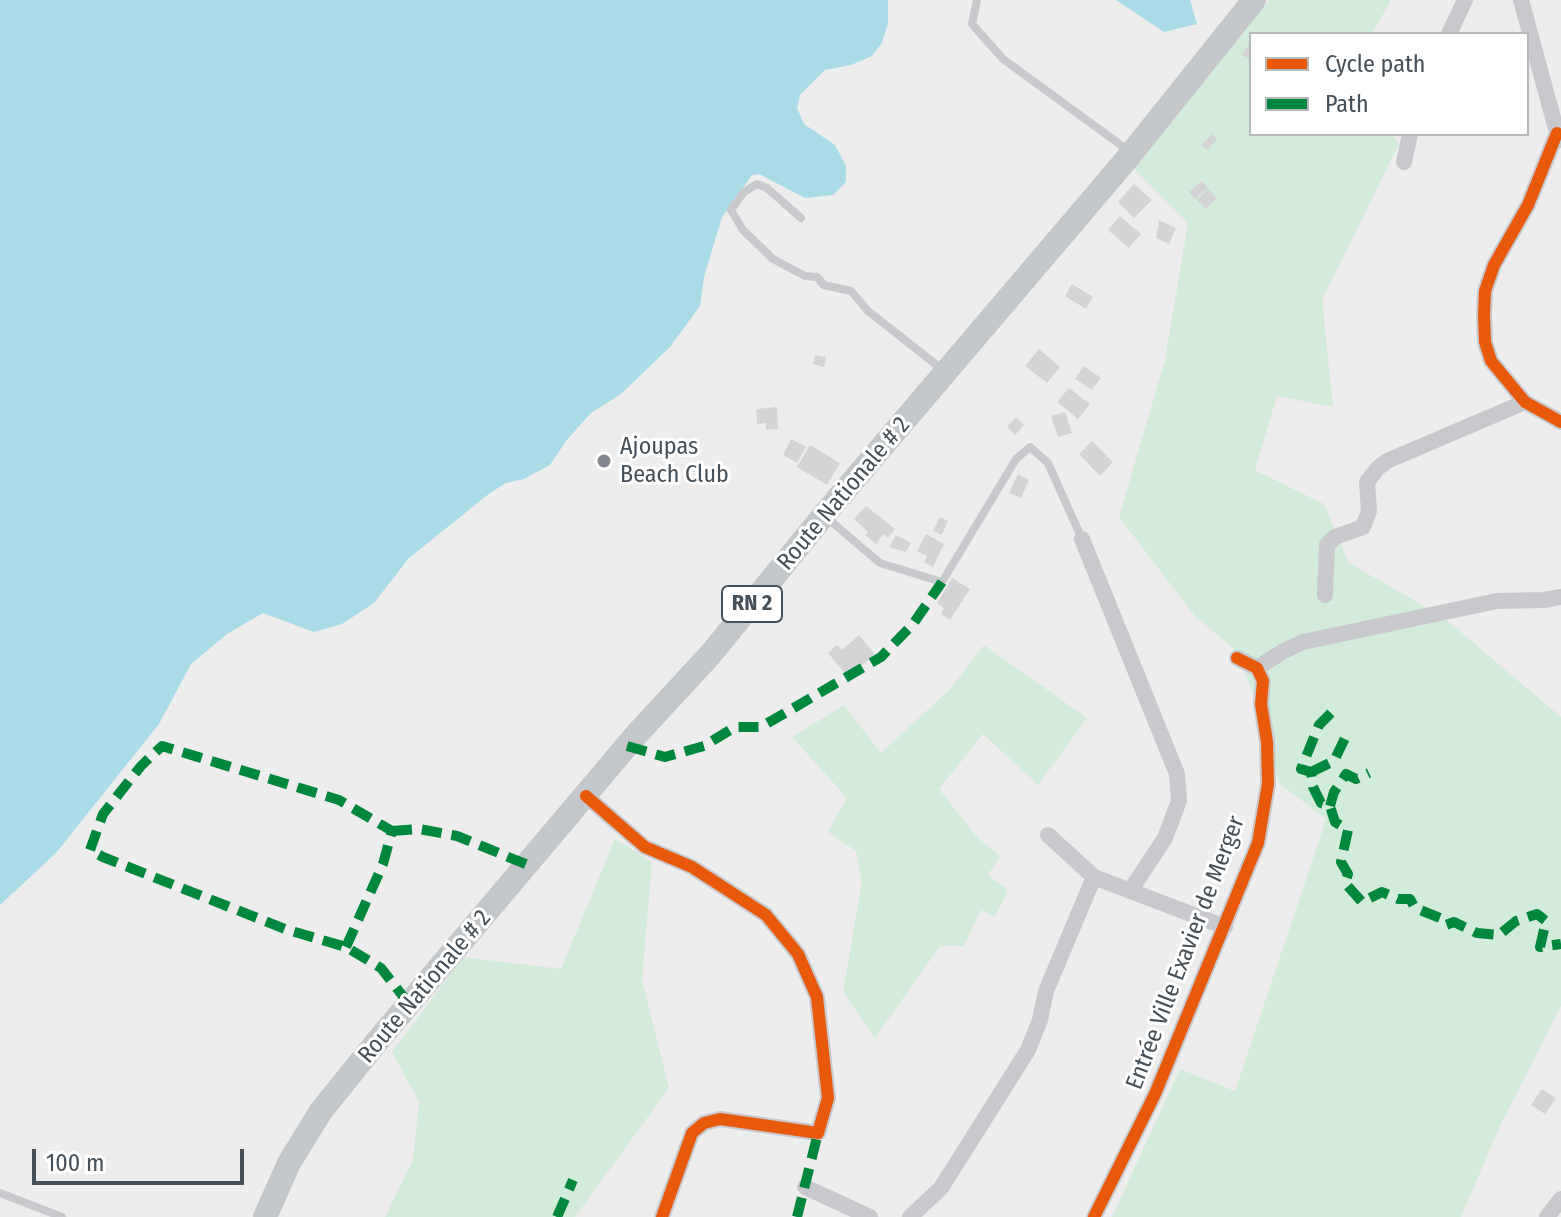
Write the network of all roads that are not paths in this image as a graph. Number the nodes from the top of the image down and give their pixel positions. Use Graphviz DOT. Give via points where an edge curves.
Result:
graph roads {
  1 [pos="977,0"];
  2 [pos="1254,0"];
  3 [pos="1465,0"];
  4 [pos="1521,0"];
  5 [pos="1450,32"];
  6 [pos="1410,136"];
  7 [pos="1559,141"];
  8 [pos="1132,153"];
  9 [pos="1404,162"];
  10 [pos="801,218"];
  11 [pos="947,373"];
  12 [pos="1525,402"];
  13 [pos="1561,422"];
  14 [pos="824,515"];
  15 [pos="1082,539"];
  16 [pos="1325,595"];
  17 [pos="1561,597"];
  18 [pos="1237,658"];
  19 [pos="1257,668"];
  20 [pos="586,796"];
  21 [pos="1048,835"];
  22 [pos="1094,877"];
  23 [pos="1130,891"];
  24 [pos="1225,927"];
  25 [pos="805,1187"];
  26 [pos="0,1193"];
  27 [pos="1561,1199"];
  28 [pos="62,1217"];
  29 [pos="265,1217"];
  30 [pos="662,1217"];
  31 [pos="870,1217"];
  32 [pos="910,1217"];
  33 [pos="1094,1217"];
  34 [pos="1547,1217"];
  1 -- 8 [label="lane" via="972,24 1003,59"];
  2 -- 8 [label="main road, Route Nationale # 2 / RN 2"];
  3 -- 5 [label="street"];
  4 -- 7 [label="street"];
  6 -- 9 [label="street"];
  7 -- 12 [label="street" via="1485,291 1485,342 1491,361"];
  8 -- 11 [label="main road, Route Nationale # 2 / RN 2"];
  10 -- 11 [label="lane" via="757,184 731,210 773,259 824,285 851,291 868,311"];
  11 -- 14 [label="main road, Route Nationale # 2 / RN 2"];
  12 -- 13 [label="street"];
  12 -- 16 [label="street" via="1378,468 1367,482 1369,511 1363,527 1327,545"];
  14 -- 15 [label="lane" via="880,563 942,582 1016,459 1030,447 1048,463"];
  14 -- 20 [label="main road, Route Nationale # 2 / RN 2"];
  15 -- 23 [label="street" via="1177,774 1179,801 1165,838"];
  17 -- 19 [label="street" via="1497,601 1303,642"];
  18 -- 19 [label="street"];
  19 -- 24 [label="street, Entrée Ville Exavier de Merger" via="1263,681 1267,742 1265,812"];
  20 -- 29 [label="main road, Route Nationale # 2 / RN 2" via="321,1111 289,1163"];
  20 -- 30 [label="street" via="645,847 692,867 766,915 798,954 817,997 828,1098 818,1133 720,1119 704,1123 692,1133"];
  21 -- 22 [label="street"];
  22 -- 23 [label="street"];
  22 -- 32 [label="street" via="1046,991 1028,1050 941,1188"];
  23 -- 24 [label="street"];
  24 -- 33 [label="street, Entrée Ville Exavier de Merger" via="1155,1094"];
  25 -- 31 [label="street"];
  26 -- 28 [label="lane"];
  27 -- 34 [label="street"];
}
